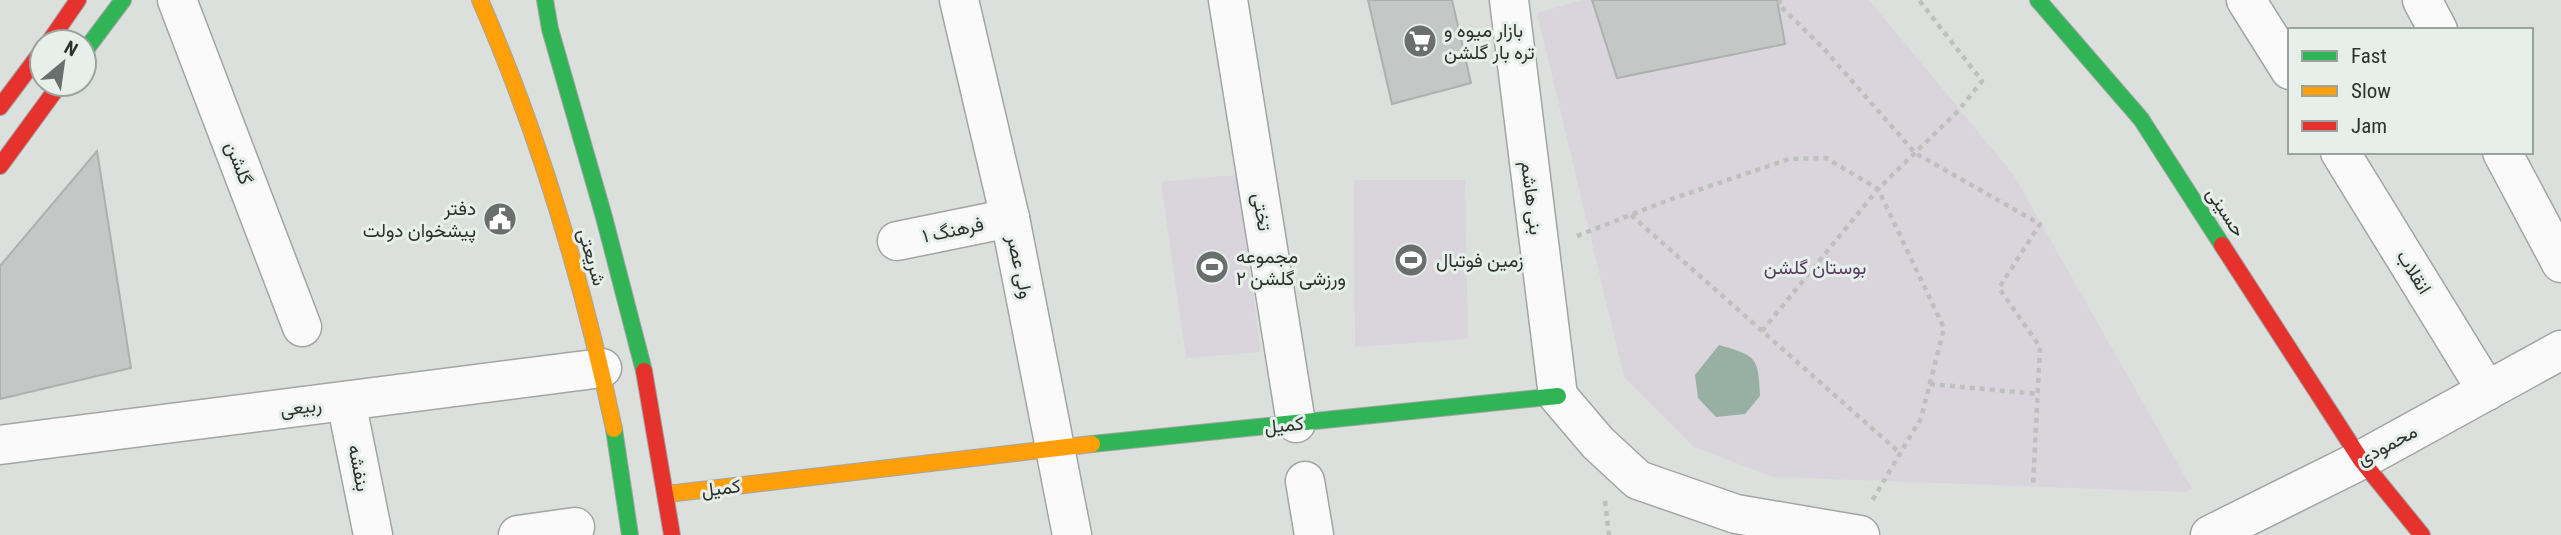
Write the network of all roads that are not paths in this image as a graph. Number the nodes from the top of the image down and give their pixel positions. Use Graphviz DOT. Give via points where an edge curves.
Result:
graph roads {
  1 [pos="78,0"];
  2 [pos="122,0"];
  3 [pos="177,0"];
  4 [pos="480,0"];
  5 [pos="545,0"];
  6 [pos="959,0"];
  7 [pos="1228,0"];
  8 [pos="1509,0"];
  9 [pos="2038,0"];
  10 [pos="2246,0"];
  11 [pos="2422,0"];
  12 [pos="59,28"];
  13 [pos="2437,28"];
  14 [pos="98,33"];
  15 [pos="2288,67"];
  16 [pos="28,71"];
  17 [pos="49,98"];
  18 [pos="0,107"];
  19 [pos="2341,154"];
  20 [pos="2503,154"];
  21 [pos="0,166"];
  22 [pos="1010,218"];
  23 [pos="897,242"];
  24 [pos="2561,263"];
  25 [pos="302,327"];
  26 [pos="2561,350"];
  27 [pos="602,368"];
  28 [pos="2487,391"];
  29 [pos="1558,396"];
  30 [pos="346,401"];
  31 [pos="1296,423"];
  32 [pos="0,446"];
  33 [pos="1057,448"];
  34 [pos="2361,460"];
  35 [pos="1305,481"];
  36 [pos="667,494"];
  37 [pos="575,527"];
  38 [pos="373,535"];
  39 [pos="518,535"];
  40 [pos="630,535"];
  41 [pos="672,535"];
  42 [pos="1072,535"];
  43 [pos="1314,535"];
  44 [pos="1851,535"];
  45 [pos="1860,535"];
  46 [pos="2210,535"];
  47 [pos="2422,535"];
  1 -- 12 [label="street"];
  2 -- 14 [label="street"];
  3 -- 25 [label="street, گلشن"];
  4 -- 27 [label="street, شریعتی" via="553,195"];
  5 -- 36 [label="street, شریعتی" via="627,294"];
  6 -- 22 [label="street, ولی عصر"];
  7 -- 31 [label="street, تختی"];
  8 -- 29 [label="street, بنی هاشم"];
  9 -- 34 [label="street, حسینی" via="2141,119"];
  10 -- 15 [label="street"];
  11 -- 13 [label="street"];
  16 -- 18 [label="street"];
  17 -- 21 [label="street"];
  19 -- 28 [label="street, انقلاب"];
  20 -- 24 [label="street"];
  22 -- 23 [label="street, فرهنگ ۱"];
  22 -- 33 [label="street, ولی عصر"];
  26 -- 28 [label="street, محمودی"];
  27 -- 30 [label="street, ربیعی"];
  27 -- 40 [label="street, شریعتی" via="617,433"];
  28 -- 34 [label="street, محمودی"];
  29 -- 31 [label="street, کمیل"];
  29 -- 44 [label="street" via="1638,480 1736,514"];
  30 -- 32 [label="street, ربیعی"];
  30 -- 38 [label="street, بنفشه"];
  31 -- 33 [label="street, کمیل"];
  33 -- 36 [label="street, کمیل"];
  33 -- 42 [label="street, ولی عصر"];
  34 -- 46 [label="street, محمودی"];
  34 -- 47 [label="street, حسینی"];
  35 -- 43 [label="street"];
  36 -- 41 [label="street, شریعتی"];
  37 -- 39 [label="street"];
  44 -- 45 [label="street"];
}
